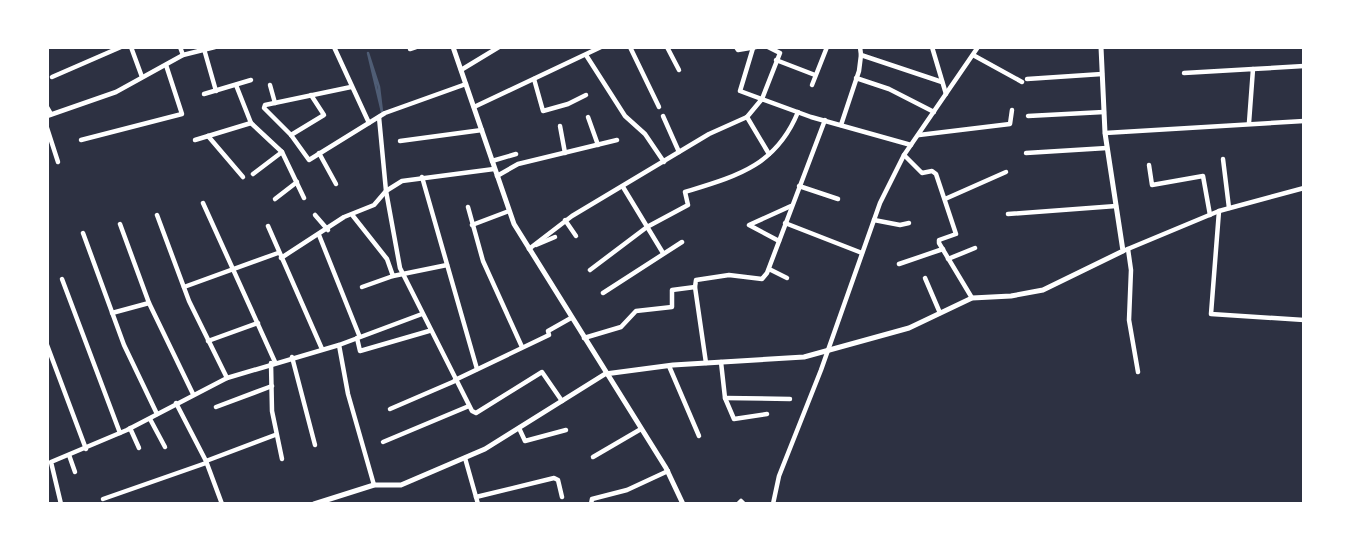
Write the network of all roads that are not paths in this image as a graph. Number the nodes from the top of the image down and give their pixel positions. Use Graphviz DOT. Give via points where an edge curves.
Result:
graph roads {
  1 [pos="121,47"];
  2 [pos="131,47"];
  3 [pos="180,47"];
  4 [pos="215,47"];
  5 [pos="334,47"];
  6 [pos="453,47"];
  7 [pos="499,47"];
  8 [pos="601,47"];
  9 [pos="630,47"];
  10 [pos="667,47"];
  11 [pos="736,47"];
  12 [pos="768,47"];
  13 [pos="827,47"];
  14 [pos="860,47"];
  15 [pos="932,47"];
  16 [pos="978,47"];
  17 [pos="1101,47"];
  18 [pos="754,48"];
  19 [pos="204,49"];
  20 [pos="781,50"];
  21 [pos="183,55"];
  22 [pos="586,55"];
  23 [pos="861,55"];
  24 [pos="973,55"];
  25 [pos="776,60"];
  26 [pos="166,65"];
  27 [pos="1304,66"];
  28 [pos="1253,69"];
  29 [pos="461,70"];
  30 [pos="679,70"];
  31 [pos="1184,73"];
  32 [pos="1102,74"];
  33 [pos="815,75"];
  34 [pos="52,77"];
  35 [pos="142,77"];
  36 [pos="856,78"];
  37 [pos="534,79"];
  38 [pos="251,80"];
  39 [pos="942,82"];
  40 [pos="466,84"];
  41 [pos="236,85"];
  42 [pos="270,85"];
  43 [pos="812,85"];
  44 [pos="351,87"];
  45 [pos="216,91"];
  46 [pos="204,94"];
  47 [pos="311,95"];
  48 [pos="586,95"];
  49 [pos="946,95"];
  50 [pos="762,99"];
  51 [pos="275,103"];
  52 [pos="47,107"];
  53 [pos="474,107"];
  54 [pos="659,107"];
  55 [pos="1012,110"];
  56 [pos="798,112"];
  57 [pos="934,112"];
  58 [pos="1104,112"];
  59 [pos="49,115"];
  60 [pos="663,116"];
  61 [pos="1028,116"];
  62 [pos="379,117"];
  63 [pos="588,117"];
  64 [pos="747,117"];
  65 [pos="825,120"];
  66 [pos="1304,121"];
  67 [pos="251,123"];
  68 [pos="369,123"];
  69 [pos="1250,123"];
  70 [pos="841,125"];
  71 [pos="560,126"];
  72 [pos="47,128"];
  73 [pos="482,130"];
  74 [pos="1105,133"];
  75 [pos="291,135"];
  76 [pos="918,135"];
  77 [pos="208,136"];
  78 [pos="82,140"];
  79 [pos="195,140"];
  80 [pos="400,141"];
  81 [pos="617,141"];
  82 [pos="598,145"];
  83 [pos="911,145"];
  84 [pos="1107,148"];
  85 [pos="282,152"];
  86 [pos="679,152"];
  87 [pos="320,153"];
  88 [pos="565,153"];
  89 [pos="1026,153"];
  90 [pos="516,154"];
  91 [pos="769,154"];
  92 [pos="904,155"];
  93 [pos="1223,159"];
  94 [pos="492,161"];
  95 [pos="58,162"];
  96 [pos="664,162"];
  97 [pos="1149,164"];
  98 [pos="494,169"];
  99 [pos="1006,172"];
  100 [pos="254,174"];
  101 [pos="243,177"];
  102 [pos="421,177"];
  103 [pos="497,177"];
  104 [pos="297,182"];
  105 [pos="336,184"];
  106 [pos="799,186"];
  107 [pos="623,187"];
  108 [pos="1304,188"];
  109 [pos="386,191"];
  110 [pos="304,198"];
  111 [pos="275,199"];
  112 [pos="838,199"];
  113 [pos="945,199"];
  114 [pos="203,203"];
  115 [pos="791,206"];
  116 [pos="1116,206"];
  117 [pos="468,207"];
  118 [pos="1229,208"];
  119 [pos="509,211"];
  120 [pos="1219,211"];
  121 [pos="1008,214"];
  122 [pos="157,215"];
  123 [pos="315,215"];
  124 [pos="1210,215"];
  125 [pos="353,216"];
  126 [pos="565,220"];
  127 [pos="874,220"];
  128 [pos="785,223"];
  129 [pos="909,223"];
  130 [pos="120,224"];
  131 [pos="472,225"];
  132 [pos="268,226"];
  133 [pos="647,227"];
  134 [pos="328,230"];
  135 [pos="83,233"];
  136 [pos="319,235"];
  137 [pos="576,236"];
  138 [pos="555,237"];
  139 [pos="779,241"];
  140 [pos="682,242"];
  141 [pos="530,248"];
  142 [pos="975,248"];
  143 [pos="943,249"];
  144 [pos="1126,250"];
  145 [pos="663,253"];
  146 [pos="862,253"];
  147 [pos="279,255"];
  148 [pos="948,259"];
  149 [pos="899,264"];
  150 [pos="447,265"];
  151 [pos="233,269"];
  152 [pos="590,270"];
  153 [pos="769,270"];
  154 [pos="404,274"];
  155 [pos="393,276"];
  156 [pos="787,278"];
  157 [pos="925,278"];
  158 [pos="62,279"];
  159 [pos="184,287"];
  160 [pos="362,287"];
  161 [pos="695,287"];
  162 [pos="603,293"];
  163 [pos="972,298"];
  164 [pos="149,303"];
  165 [pos="112,313"];
  166 [pos="940,313"];
  167 [pos="422,314"];
  168 [pos="570,318"];
  169 [pos="1304,320"];
  170 [pos="258,323"];
  171 [pos="429,331"];
  172 [pos="358,337"];
  173 [pos="583,338"];
  174 [pos="208,341"];
  175 [pos="47,345"];
  176 [pos="339,345"];
  177 [pos="522,347"];
  178 [pos="322,349"];
  179 [pos="827,352"];
  180 [pos="292,357"];
  181 [pos="721,362"];
  182 [pos="273,363"];
  183 [pos="706,363"];
  184 [pos="669,366"];
  185 [pos="477,369"];
  186 [pos="1138,372"];
  187 [pos="605,374"];
  188 [pos="227,378"];
  189 [pos="455,381"];
  190 [pos="272,386"];
  191 [pos="193,394"];
  192 [pos="725,398"];
  193 [pos="790,399"];
  194 [pos="563,402"];
  195 [pos="176,403"];
  196 [pos="470,406"];
  197 [pos="216,407"];
  198 [pos="390,409"];
  199 [pos="157,414"];
  200 [pos="767,414"];
  201 [pos="150,418"];
  202 [pos="130,428"];
  203 [pos="519,428"];
  204 [pos="641,429"];
  205 [pos="566,430"];
  206 [pos="120,433"];
  207 [pos="275,435"];
  208 [pos="699,436"];
  209 [pos="383,442"];
  210 [pos="315,445"];
  211 [pos="165,447"];
  212 [pos="139,448"];
  213 [pos="86,449"];
  214 [pos="69,455"];
  215 [pos="593,457"];
  216 [pos="465,458"];
  217 [pos="282,459"];
  218 [pos="206,462"];
  219 [pos="668,471"];
  220 [pos="75,472"];
  221 [pos="374,485"];
  222 [pos="476,497"];
  223 [pos="562,497"];
  224 [pos="103,499"];
  225 [pos="61,504"];
  226 [pos="222,504"];
  227 [pos="314,504"];
  228 [pos="478,504"];
  229 [pos="591,504"];
  230 [pos="683,504"];
  231 [pos="738,504"];
  232 [pos="744,504"];
  233 [pos="773,504"];
  1 -- 34 [label="street"];
  2 -- 35 [label="street"];
  3 -- 21 [label="street"];
  4 -- 19 [label="street"];
  5 -- 44 [label="street"];
  6 -- 29 [label="street"];
  7 -- 29 [label="street"];
  8 -- 22 [label="street"];
  9 -- 54 [label="street"];
  10 -- 30 [label="street"];
  11 -- 18 [label="street"];
  12 -- 20 [label="street"];
  13 -- 33 [label="street"];
  14 -- 23 [label="street"];
  15 -- 39 [label="street"];
  16 -- 24 [label="street"];
  17 -- 32 [label="street"];
  18 -- 50 [label="street" via="739,90"];
  19 -- 21 [label="street"];
  19 -- 45 [label="street"];
  20 -- 25 [label="street"];
  21 -- 26 [label="street"];
  22 -- 37 [label="street"];
  22 -- 96 [label="street" via="625,116 645,134"];
  23 -- 36 [label="street"];
  23 -- 39 [label="street"];
  24 -- 32 [label="street" via="1025,80"];
  24 -- 49 [label="street"];
  25 -- 33 [label="street"];
  25 -- 50 [label="street"];
  26 -- 35 [label="street"];
  26 -- 78 [label="street" via="183,114"];
  27 -- 28 [label="street"];
  28 -- 31 [label="street"];
  28 -- 69 [label="street"];
  29 -- 40 [label="street"];
  32 -- 58 [label="street"];
  33 -- 43 [label="street"];
  35 -- 59 [label="street" via="82,106"];
  36 -- 57 [label="street"];
  36 -- 70 [label="street"];
  37 -- 48 [label="street" via="543,111"];
  37 -- 53 [label="street"];
  38 -- 41 [label="street"];
  39 -- 49 [label="street"];
  40 -- 53 [label="street"];
  40 -- 62 [label="street"];
  41 -- 45 [label="street"];
  41 -- 67 [label="street"];
  42 -- 51 [label="street"];
  44 -- 47 [label="street"];
  44 -- 68 [label="street"];
  45 -- 46 [label="street"];
  47 -- 51 [label="street"];
  47 -- 75 [label="street" via="324,115"];
  49 -- 57 [label="street"];
  50 -- 56 [label="street"];
  50 -- 64 [label="street"];
  51 -- 75 [label="street" via="264,108"];
  52 -- 59 [label="street"];
  53 -- 73 [label="street"];
  55 -- 76 [label="street" via="1010,124"];
  56 -- 65 [label="street"];
  56 -- 91 [label="street" via="789,133"];
  57 -- 76 [label="street"];
  58 -- 61 [label="street"];
  58 -- 74 [label="street"];
  60 -- 86 [label="street"];
  62 -- 68 [label="street"];
  62 -- 109 [label="street"];
  63 -- 82 [label="street"];
  64 -- 86 [label="street"];
  64 -- 91 [label="street"];
  65 -- 70 [label="street"];
  65 -- 106 [label="street"];
  66 -- 69 [label="street"];
  67 -- 77 [label="street"];
  67 -- 85 [label="street"];
  68 -- 87 [label="street"];
  69 -- 74 [label="street"];
  70 -- 83 [label="street"];
  71 -- 88 [label="street"];
  72 -- 95 [label="street"];
  73 -- 80 [label="street"];
  73 -- 94 [label="street"];
  74 -- 84 [label="street"];
  75 -- 87 [label="street" via="309,160"];
  76 -- 83 [label="street"];
  77 -- 79 [label="street"];
  77 -- 101 [label="street"];
  81 -- 82 [label="street"];
  82 -- 88 [label="street"];
  83 -- 92 [label="street"];
  84 -- 89 [label="street"];
  84 -- 116 [label="street"];
  85 -- 100 [label="street"];
  85 -- 104 [label="street"];
  86 -- 96 [label="street"];
  87 -- 105 [label="street"];
  88 -- 103 [label="street" via="518,164"];
  90 -- 94 [label="street"];
  91 -- 133 [label="street" via="752,169 685,192 688,205"];
  92 -- 113 [label="street" via="922,173 934,172"];
  92 -- 127 [label="street"];
  93 -- 118 [label="street"];
  94 -- 98 [label="street"];
  96 -- 107 [label="street"];
  97 -- 124 [label="street" via="1152,185 1203,176"];
  98 -- 102 [label="street"];
  98 -- 103 [label="street"];
  99 -- 113 [label="street"];
  102 -- 109 [label="street"];
  102 -- 150 [label="street"];
  103 -- 119 [label="street"];
  104 -- 110 [label="street"];
  104 -- 111 [label="street"];
  106 -- 112 [label="street"];
  106 -- 115 [label="street"];
  107 -- 126 [label="street"];
  107 -- 133 [label="street"];
  108 -- 118 [label="street"];
  109 -- 125 [label="street" via="374,205"];
  109 -- 154 [label="street"];
  113 -- 143 [label="street" via="956,234 939,240"];
  114 -- 151 [label="street"];
  115 -- 128 [label="street"];
  115 -- 139 [label="street" via="749,225"];
  116 -- 121 [label="street"];
  116 -- 144 [label="street"];
  117 -- 131 [label="street"];
  118 -- 120 [label="street"];
  119 -- 131 [label="street"];
  119 -- 141 [label="street"];
  120 -- 124 [label="street"];
  120 -- 169 [label="street" via="1211,314"];
  122 -- 159 [label="street"];
  123 -- 134 [label="street"];
  124 -- 144 [label="street"];
  125 -- 134 [label="street" via="344,217"];
  125 -- 155 [label="street" via="387,259"];
  126 -- 137 [label="street"];
  126 -- 141 [label="street"];
  127 -- 129 [label="street"];
  127 -- 146 [label="street"];
  128 -- 139 [label="street"];
  128 -- 146 [label="street"];
  130 -- 164 [label="street"];
  131 -- 177 [label="street" via="482,261"];
  132 -- 147 [label="street"];
  133 -- 145 [label="street"];
  133 -- 152 [label="street"];
  134 -- 136 [label="street"];
  135 -- 165 [label="street"];
  136 -- 147 [label="street"];
  136 -- 172 [label="street"];
  138 -- 141 [label="street"];
  139 -- 153 [label="street"];
  140 -- 145 [label="street"];
  141 -- 168 [label="street"];
  142 -- 148 [label="street"];
  143 -- 148 [label="street"];
  143 -- 149 [label="street"];
  144 -- 163 [label="street" via="1043,290"];
  144 -- 186 [label="street" via="1131,270 1129,328"];
  145 -- 162 [label="street"];
  146 -- 179 [label="street"];
  147 -- 151 [label="street"];
  147 -- 178 [label="street"];
  148 -- 163 [label="street"];
  150 -- 154 [label="street"];
  150 -- 185 [label="street"];
  151 -- 159 [label="street"];
  151 -- 170 [label="street"];
  153 -- 156 [label="street"];
  153 -- 161 [label="street" via="762,279 729,275 696,280"];
  154 -- 155 [label="street"];
  154 -- 167 [label="street"];
  155 -- 160 [label="street"];
  157 -- 166 [label="street"];
  158 -- 206 [label="street"];
  159 -- 174 [label="street"];
  161 -- 173 [label="street" via="673,290 671,307 636,311 621,327"];
  161 -- 183 [label="street"];
  163 -- 166 [label="street"];
  164 -- 165 [label="street"];
  164 -- 191 [label="street"];
  165 -- 199 [label="street"];
  166 -- 179 [label="street" via="909,328"];
  167 -- 171 [label="street"];
  167 -- 172 [label="street"];
  168 -- 173 [label="street"];
  168 -- 177 [label="street" via="548,331 549,335"];
  170 -- 174 [label="street"];
  170 -- 182 [label="street"];
  171 -- 172 [label="street" via="360,351"];
  171 -- 189 [label="street"];
  172 -- 176 [label="street"];
  173 -- 187 [label="street"];
  174 -- 188 [label="street"];
  175 -- 213 [label="street"];
  176 -- 178 [label="street"];
  176 -- 221 [label="street"];
  177 -- 185 [label="street"];
  178 -- 180 [label="street"];
  179 -- 181 [label="street"];
  179 -- 233 [label="street" via="779,476"];
  180 -- 182 [label="street"];
  180 -- 210 [label="street"];
  181 -- 183 [label="street"];
  181 -- 192 [label="street"];
  182 -- 188 [label="street"];
  182 -- 190 [label="street"];
  183 -- 184 [label="street"];
  184 -- 187 [label="street"];
  184 -- 208 [label="street"];
  185 -- 189 [label="street"];
  187 -- 194 [label="street"];
  187 -- 204 [label="street"];
  188 -- 191 [label="street"];
  189 -- 196 [label="street"];
  189 -- 198 [label="street"];
  190 -- 197 [label="street"];
  190 -- 207 [label="street"];
  191 -- 195 [label="street"];
  192 -- 193 [label="street"];
  192 -- 200 [label="street" via="736,420"];
  194 -- 196 [label="street" via="542,372 476,413"];
  194 -- 203 [label="street"];
  195 -- 199 [label="street"];
  195 -- 218 [label="street"];
  196 -- 209 [label="street"];
  199 -- 201 [label="street"];
  201 -- 202 [label="street"];
  201 -- 211 [label="street"];
  202 -- 206 [label="street"];
  202 -- 212 [label="street"];
  203 -- 205 [label="street" via="525,441"];
  203 -- 216 [label="street"];
  204 -- 215 [label="street"];
  204 -- 219 [label="street"];
  206 -- 213 [label="street"];
  207 -- 217 [label="street"];
  207 -- 218 [label="street"];
  213 -- 214 [label="street"];
  214 -- 220 [label="street"];
  214 -- 225 [label="street" via="51,462"];
  216 -- 221 [label="street" via="401,485"];
  216 -- 222 [label="street"];
  218 -- 224 [label="street"];
  218 -- 226 [label="street"];
  219 -- 229 [label="street" via="592,499"];
  219 -- 230 [label="street"];
  221 -- 227 [label="street"];
  222 -- 223 [label="street" via="554,478"];
  222 -- 228 [label="street"];
  231 -- 232 [label="street"];
}
